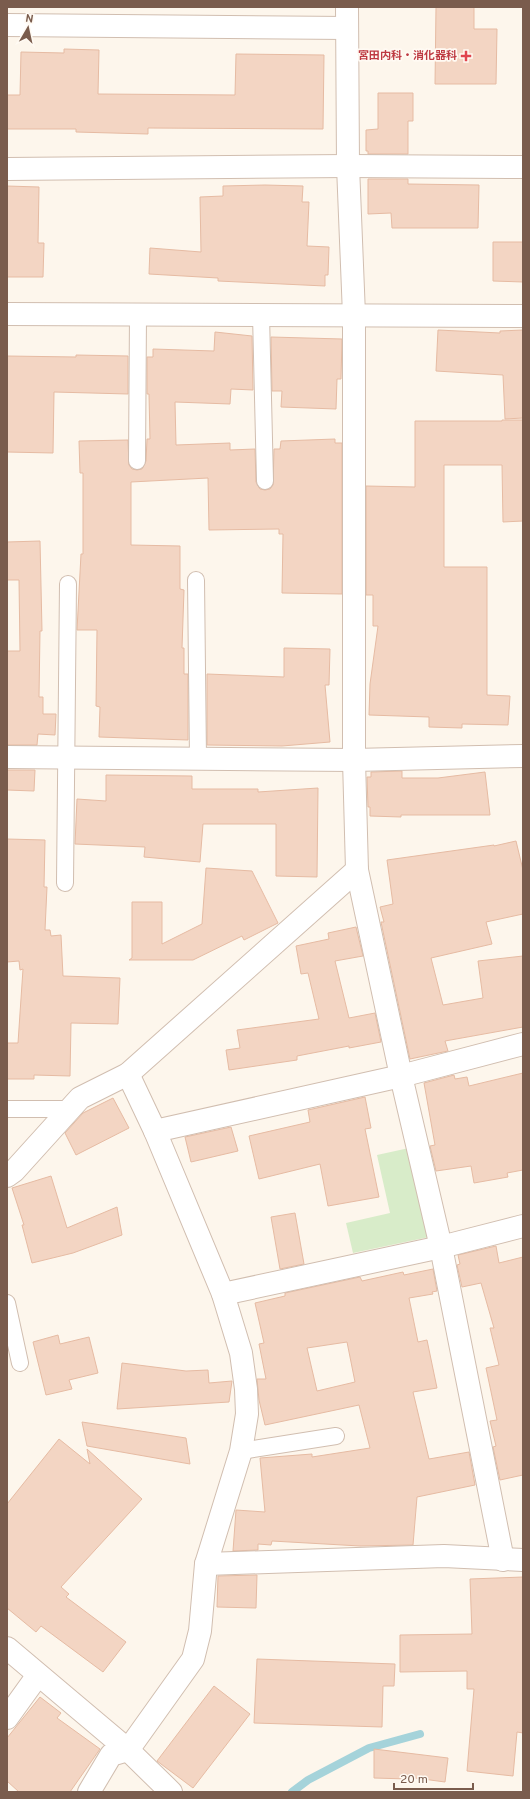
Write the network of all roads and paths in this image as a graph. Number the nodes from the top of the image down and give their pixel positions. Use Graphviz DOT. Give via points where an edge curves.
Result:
graph roads {
  1 [pos="347,18"];
  2 [pos="7,25"];
  3 [pos="348,166"];
  4 [pos="523,167"];
  5 [pos="7,169"];
  6 [pos="7,314"];
  7 [pos="138,314"];
  8 [pos="261,315"];
  9 [pos="354,315"];
  10 [pos="523,316"];
  11 [pos="137,461"];
  12 [pos="265,481"];
  13 [pos="196,580"];
  14 [pos="68,584"];
  15 [pos="523,756"];
  16 [pos="7,757"];
  17 [pos="66,757"];
  18 [pos="198,759"];
  19 [pos="354,760"];
  20 [pos="357,870"];
  21 [pos="65,884"];
  22 [pos="523,1044"];
  23 [pos="128,1074"];
  24 [pos="401,1076"];
  25 [pos="7,1109"];
  26 [pos="69,1109"];
  27 [pos="155,1131"];
  28 [pos="7,1176"];
  29 [pos="523,1226"];
  30 [pos="441,1246"];
  31 [pos="223,1294"];
  32 [pos="7,1303"];
  33 [pos="20,1363"];
  34 [pos="336,1436"];
  35 [pos="242,1451"];
  36 [pos="513,1560"];
  37 [pos="206,1564"];
  38 [pos="7,1648"];
  39 [pos="38,1675"];
  40 [pos="7,1718"];
  41 [pos="128,1750"];
  42 [pos="89,1792"];
  43 [pos="171,1792"];
  1 -- 2 [label="street"];
  1 -- 3 [label="street"];
  3 -- 4 [label="street"];
  3 -- 5 [label="street"];
  3 -- 9 [label="street"];
  6 -- 7 [label="street"];
  7 -- 8 [label="street"];
  7 -- 11 [label="lane"];
  8 -- 9 [label="street"];
  8 -- 12 [label="lane"];
  9 -- 10 [label="street"];
  9 -- 19 [label="street"];
  13 -- 18 [label="lane"];
  14 -- 17 [label="lane"];
  15 -- 19 [label="street"];
  16 -- 17 [label="street"];
  17 -- 18 [label="street"];
  17 -- 21 [label="lane"];
  18 -- 19 [label="street"];
  19 -- 20 [label="street"];
  20 -- 23 [label="street"];
  20 -- 24 [label="street"];
  22 -- 24 [label="street"];
  23 -- 26 [label="street" via="80,1098"];
  23 -- 27 [label="street"];
  24 -- 27 [label="street"];
  24 -- 30 [label="street"];
  25 -- 26 [label="lane"];
  26 -- 28 [label="street"];
  27 -- 31 [label="street"];
  29 -- 30 [label="street"];
  30 -- 31 [label="street"];
  30 -- 36 [label="street"];
  31 -- 35 [label="street" via="241,1353 246,1389 247,1414"];
  32 -- 33 [label="lane"];
  34 -- 35 [label="lane"];
  35 -- 37 [label="street"];
  36 -- 37 [label="street" via="444,1556"];
  37 -- 41 [label="street" via="200,1631 193,1659"];
  38 -- 39 [label="street"];
  39 -- 40 [label="street"];
  39 -- 41 [label="street"];
  41 -- 42 [label="street" via="111,1755"];
  41 -- 43 [label="street"];
}
